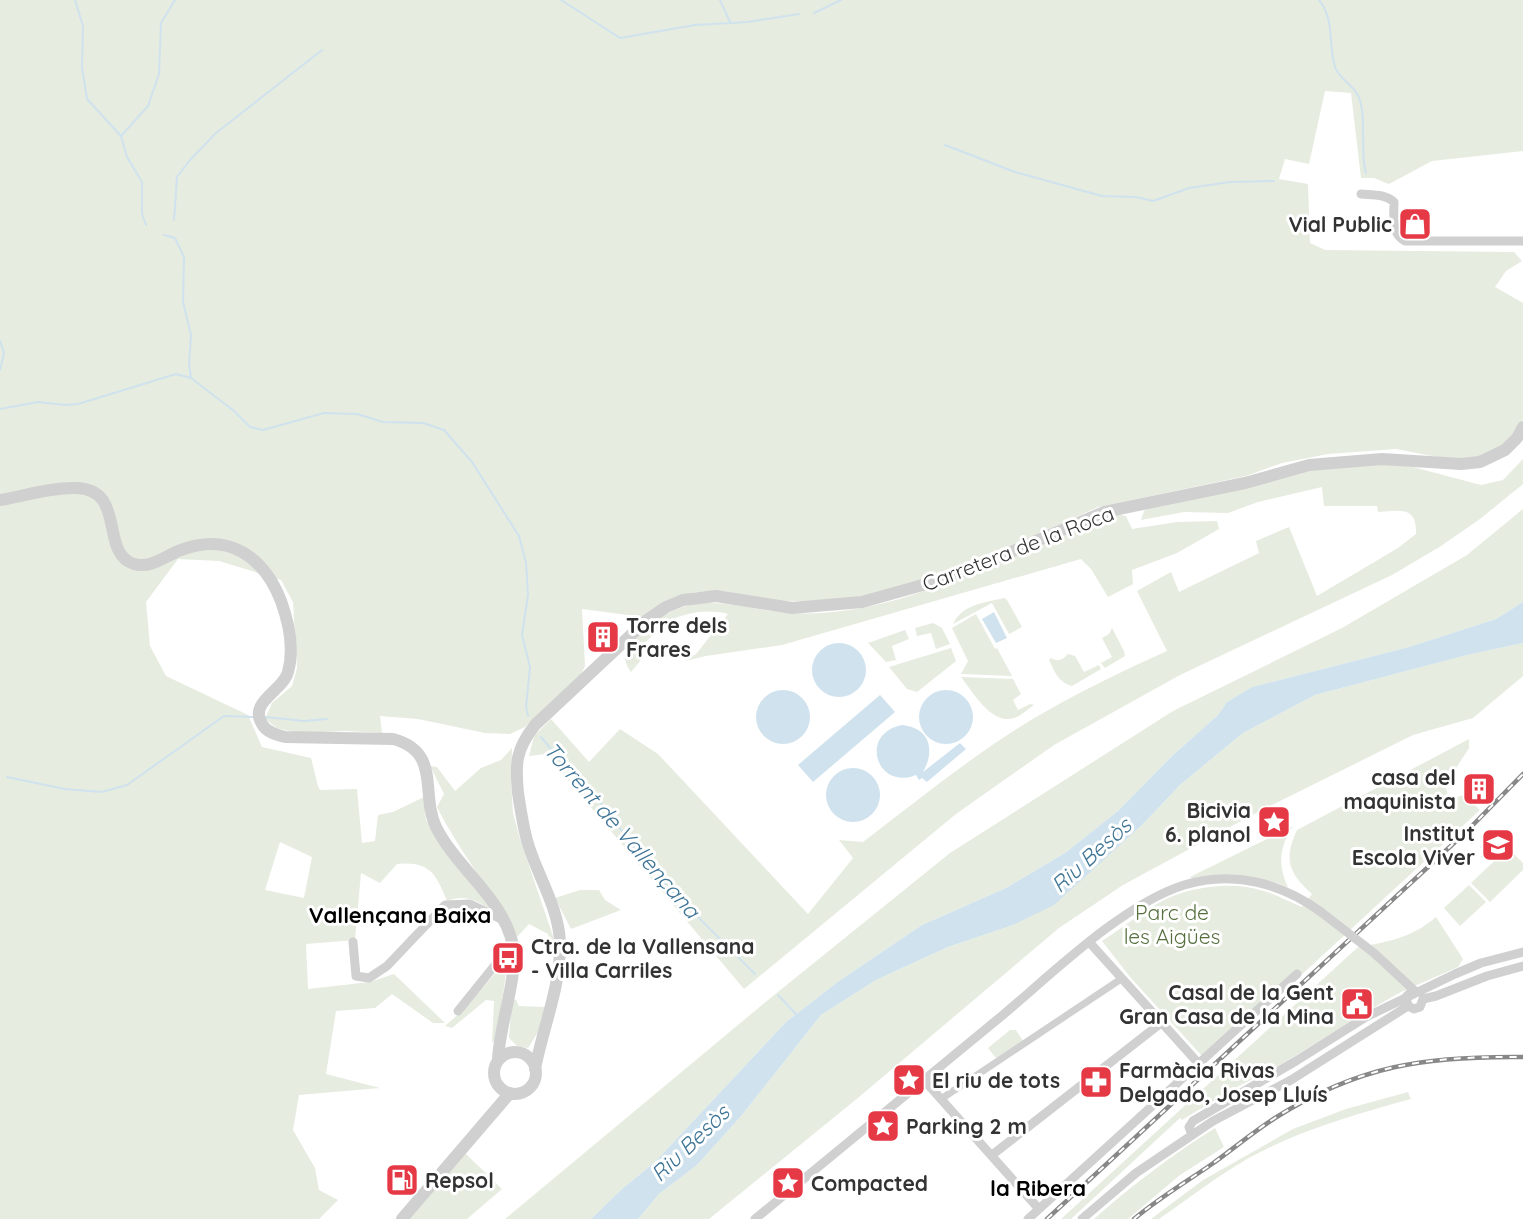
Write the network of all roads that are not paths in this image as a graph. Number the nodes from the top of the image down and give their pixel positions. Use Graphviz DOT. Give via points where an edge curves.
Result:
graph roads {
  1 [pos="1362,194"];
  2 [pos="1523,241"];
  3 [pos="1523,427"];
  4 [pos="0,500"];
  5 [pos="503,920"];
  6 [pos="353,942"];
  7 [pos="1090,943"];
  8 [pos="512,944"];
  9 [pos="1523,952"];
  10 [pos="1523,966"];
  11 [pos="1297,974"];
  12 [pos="1121,979"];
  13 [pos="1420,996"];
  14 [pos="1404,1010"];
  15 [pos="458,1011"];
  16 [pos="1161,1023"];
  17 [pos="502,1035"];
  18 [pos="540,1046"];
  19 [pos="511,1053"];
  20 [pos="526,1056"];
  21 [pos="498,1060"];
  22 [pos="1199,1064"];
  23 [pos="535,1069"];
  24 [pos="924,1080"];
  25 [pos="504,1089"];
  26 [pos="941,1099"];
  27 [pos="1192,1135"];
  28 [pos="992,1155"];
  29 [pos="1039,1209"];
  30 [pos="402,1219"];
  31 [pos="755,1219"];
  32 [pos="1028,1219"];
  33 [pos="1082,1219"];
  1 -- 2 [label="street" via="1394,202 1395,230 1405,241"];
  3 -- 18 [label="street, Carretera de la Roca" via="1505,450 1480,462 1382,459 1309,465 1245,483 1104,512 980,566 862,603 792,608 716,596 690,598 666,607 535,725 518,754 522,825 557,922 560,942 557,974"];
  4 -- 5 [label="street" via="69,488 89,490 105,502 119,550 135,564 144,565 181,550 210,544 233,548 257,561 281,602 289,626 290,646 288,675 263,701 258,714 264,728 285,736 393,740 417,751 426,767 437,830"];
  5 -- 6 [label="street" via="470,904 445,905 387,966 369,978 356,976"];
  5 -- 8 [label="street"];
  7 -- 12 [label="street"];
  7 -- 13 [label="street, bridge" via="1169,891 1209,880 1245,880 1301,897 1374,953"];
  7 -- 24 [label="street"];
  8 -- 15 [label="street"];
  8 -- 17 [label="street" via="513,967"];
  9 -- 27 [label="street" via="1481,963 1366,1017 1192,1121"];
  10 -- 13 [label="street"];
  11 -- 22 [label="street"];
  12 -- 16 [label="street"];
  12 -- 26 [label="street"];
  13 -- 14 [label="street, bridge" via="1405,1000"];
  13 -- 14 [label="street" via="1422,1005"];
  14 -- 27 [label="street"];
  16 -- 22 [label="street"];
  16 -- 28 [label="street"];
  17 -- 19 [label="street"];
  17 -- 21 [label="street"];
  18 -- 20 [label="street"];
  18 -- 23 [label="street"];
  19 -- 20 [label="street"];
  19 -- 21 [label="street"];
  20 -- 23 [label="street"];
  21 -- 25 [label="street" via="494,1073"];
  22 -- 29 [label="street"];
  23 -- 25 [label="street" via="535,1078 527,1090 519,1093"];
  24 -- 26 [label="street"];
  24 -- 31 [label="street"];
  25 -- 30 [label="street" via="490,1116"];
  26 -- 28 [label="street"];
  27 -- 33 [label="street" via="1136,1173"];
  28 -- 29 [label="street"];
  29 -- 32 [label="street"];
}
